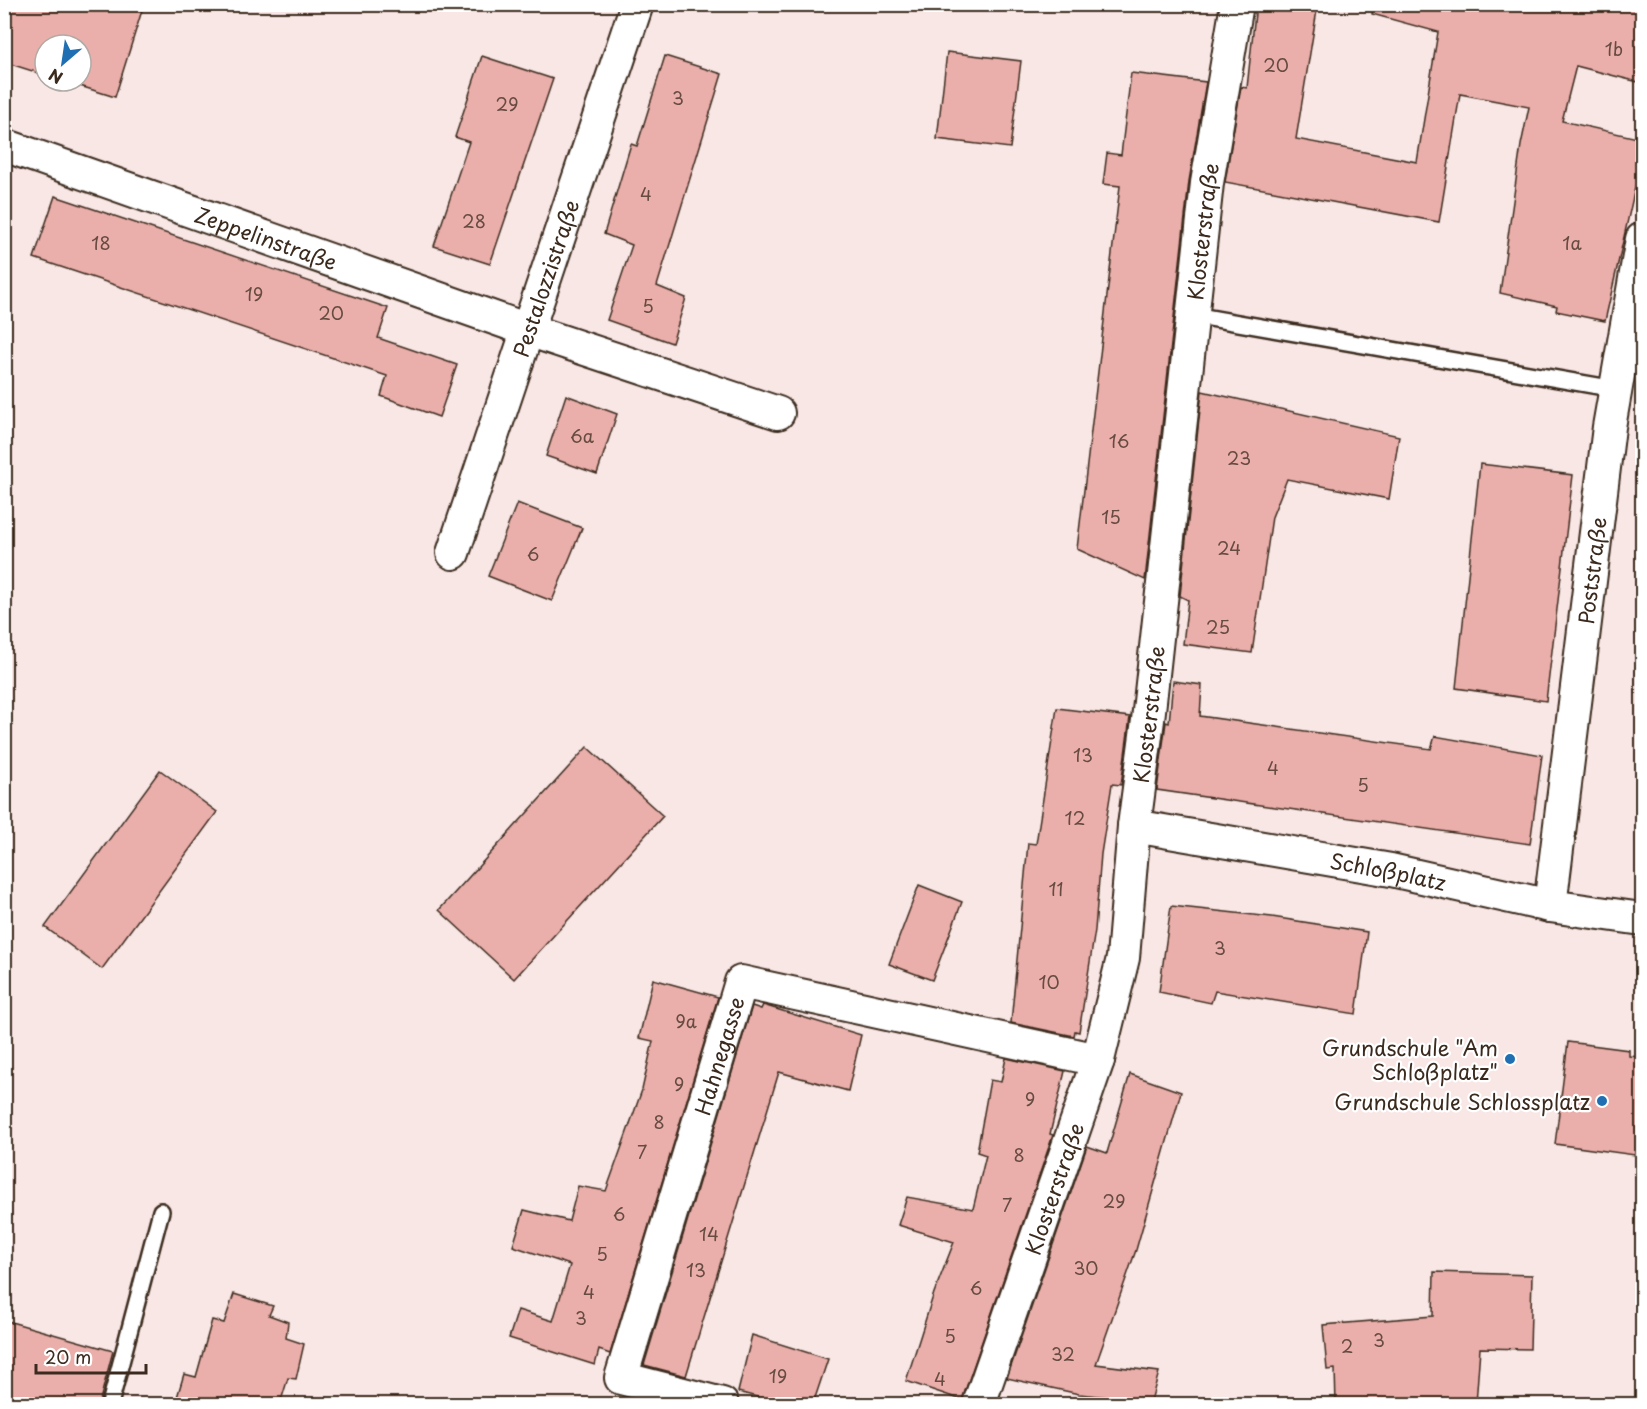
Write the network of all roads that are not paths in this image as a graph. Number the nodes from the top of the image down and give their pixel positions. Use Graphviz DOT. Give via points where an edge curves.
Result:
graph roads {
  1 [pos="637,4"];
  2 [pos="1238,4"];
  3 [pos="4,144"];
  4 [pos="1642,238"];
  5 [pos="1193,315"];
  6 [pos="528,330"];
  7 [pos="1615,389"];
  8 [pos="778,413"];
  9 [pos="453,553"];
  10 [pos="1134,826"];
  11 [pos="1550,906"];
  12 [pos="1642,920"];
  13 [pos="1098,1060"];
  14 [pos="161,1211"];
  15 [pos="110,1404"];
  16 [pos="722,1404"];
  17 [pos="979,1404"];
  1 -- 6 [label="street, Pestalozzistraße"];
  2 -- 5 [label="street, Klosterstraße" via="1207,183"];
  3 -- 6 [label="street, Zeppelinstraße"];
  4 -- 7 [label="street, Poststraße"];
  5 -- 7 [label="lane"];
  5 -- 10 [label="street, Klosterstraße"];
  6 -- 8 [label="street, Zeppelinstraße"];
  6 -- 9 [label="street, Pestalozzistraße"];
  7 -- 11 [label="street, Poststraße"];
  10 -- 11 [label="street, Schloßplatz" via="1391,870"];
  10 -- 13 [label="street, Klosterstraße" via="1124,958"];
  11 -- 12 [label="street, Schloßplatz"];
  13 -- 16 [label="street, Hahnegasse" via="741,982 621,1378"];
  13 -- 17 [label="street, Klosterstraße"];
  14 -- 15 [label="lane"];
}
